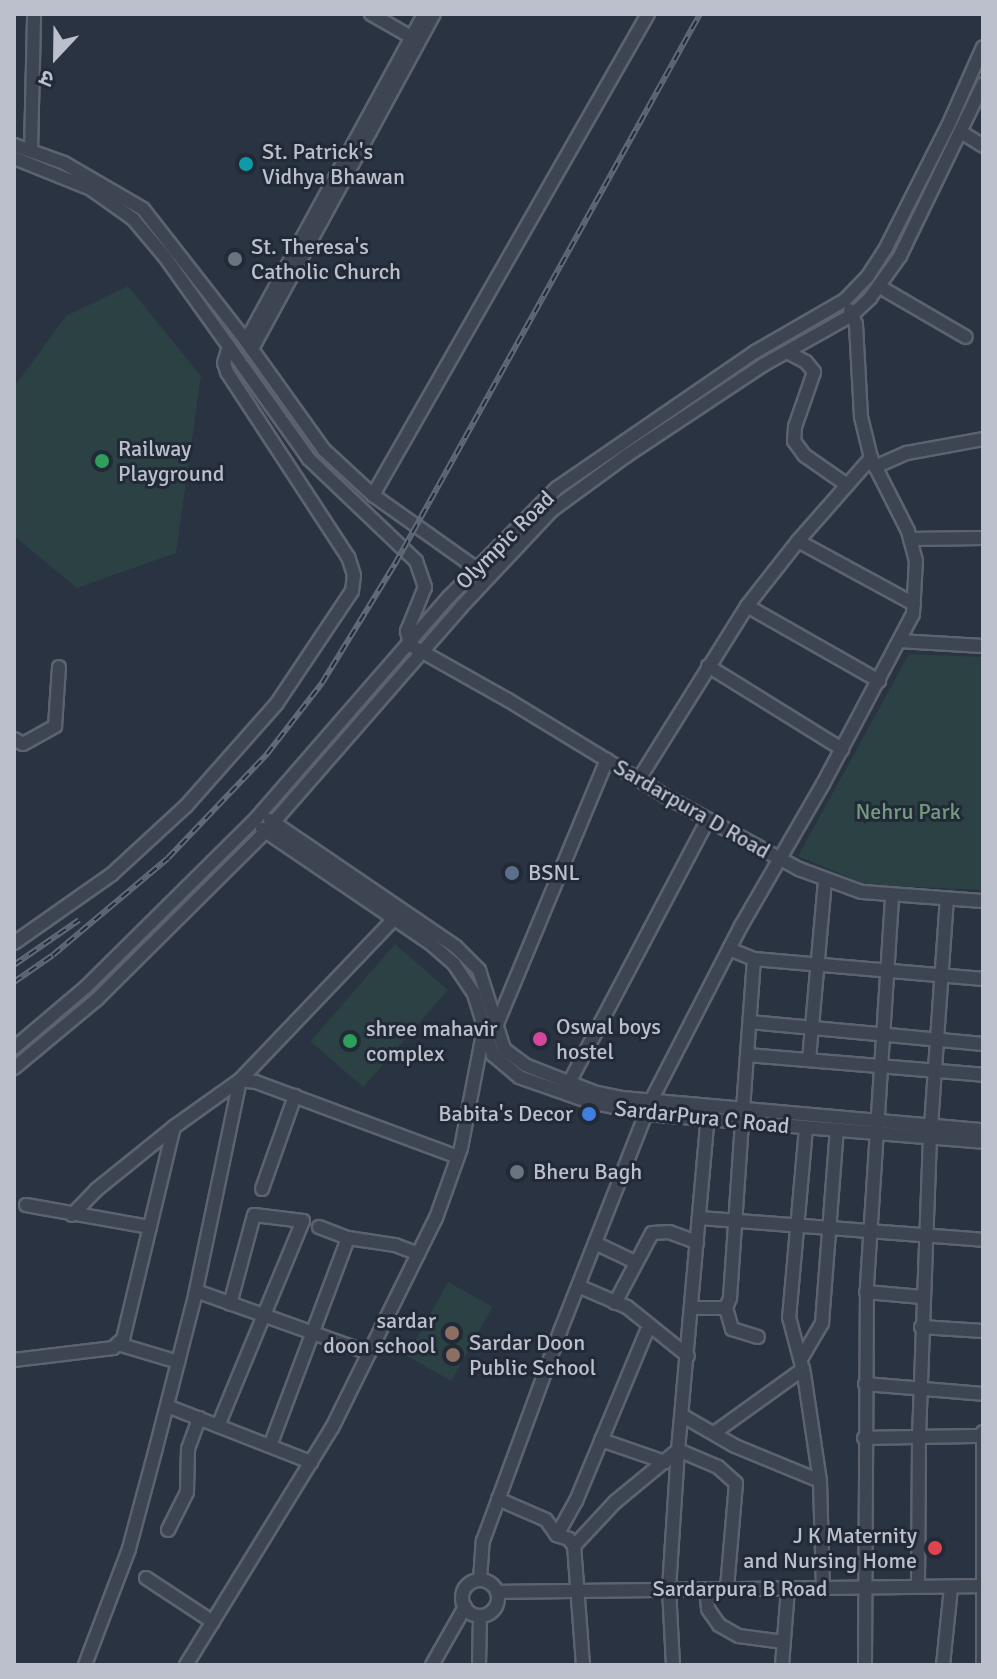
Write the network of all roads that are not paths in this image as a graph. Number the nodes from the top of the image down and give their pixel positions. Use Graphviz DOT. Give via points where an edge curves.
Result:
graph roads {
  1 [pos="34,14"];
  2 [pos="371,14"];
  3 [pos="424,14"];
  4 [pos="434,14"];
  5 [pos="648,14"];
  6 [pos="411,37"];
  7 [pos="983,47"];
  8 [pos="983,84"];
  9 [pos="961,132"];
  10 [pos="14,145"];
  11 [pos="983,146"];
  12 [pos="31,151"];
  13 [pos="14,158"];
  14 [pos="880,287"];
  15 [pos="845,300"];
  16 [pos="852,315"];
  17 [pos="234,326"];
  18 [pos="220,335"];
  19 [pos="966,337"];
  20 [pos="249,345"];
  21 [pos="229,347"];
  22 [pos="789,353"];
  23 [pos="983,439"];
  24 [pos="873,462"];
  25 [pos="847,485"];
  26 [pos="373,495"];
  27 [pos="548,506"];
  28 [pos="983,538"];
  29 [pos="910,539"];
  30 [pos="798,541"];
  31 [pos="476,568"];
  32 [pos="488,578"];
  33 [pos="914,604"];
  34 [pos="747,606"];
  35 [pos="899,641"];
  36 [pos="410,645"];
  37 [pos="983,646"];
  38 [pos="422,655"];
  39 [pos="708,666"];
  40 [pos="59,667"];
  41 [pos="879,681"];
  42 [pos="14,739"];
  43 [pos="842,749"];
  44 [pos="607,760"];
  45 [pos="639,779"];
  46 [pos="258,817"];
  47 [pos="708,819"];
  48 [pos="269,827"];
  49 [pos="780,860"];
  50 [pos="825,880"];
  51 [pos="892,895"];
  52 [pos="947,899"];
  53 [pos="983,901"];
  54 [pos="394,919"];
  55 [pos="14,943"];
  56 [pos="729,949"];
  57 [pos="754,959"];
  58 [pos="817,964"];
  59 [pos="887,969"];
  60 [pos="940,975"];
  61 [pos="983,979"];
  62 [pos="750,1022"];
  63 [pos="490,1026"];
  64 [pos="812,1028"];
  65 [pos="882,1034"];
  66 [pos="937,1039"];
  67 [pos="983,1044"];
  68 [pos="14,1048"];
  69 [pos="747,1055"];
  70 [pos="809,1060"];
  71 [pos="880,1066"];
  72 [pos="14,1068"];
  73 [pos="935,1071"];
  74 [pos="983,1075"];
  75 [pos="240,1080"];
  76 [pos="569,1083"];
  77 [pos="295,1096"];
  78 [pos="649,1107"];
  79 [pos="743,1115"];
  80 [pos="708,1117"];
  81 [pos="876,1126"];
  82 [pos="174,1127"];
  83 [pos="806,1128"];
  84 [pos="837,1130"];
  85 [pos="983,1130"];
  86 [pos="930,1132"];
  87 [pos="983,1142"];
  88 [pos="458,1157"];
  89 [pos="262,1189"];
  90 [pos="26,1205"];
  91 [pos="72,1215"];
  92 [pos="699,1218"];
  93 [pos="737,1221"];
  94 [pos="799,1226"];
  95 [pos="150,1227"];
  96 [pos="319,1227"];
  97 [pos="829,1228"];
  98 [pos="870,1231"];
  99 [pos="924,1235"];
  100 [pos="348,1238"];
  101 [pos="983,1240"];
  102 [pos="697,1242"];
  103 [pos="595,1243"];
  104 [pos="418,1254"];
  105 [pos="635,1262"];
  106 [pos="578,1286"];
  107 [pos="196,1291"];
  108 [pos="866,1292"];
  109 [pos="922,1297"];
  110 [pos="615,1303"];
  111 [pos="230,1304"];
  112 [pos="692,1308"];
  113 [pos="726,1308"];
  114 [pos="262,1315"];
  115 [pos="983,1320"];
  116 [pos="649,1326"];
  117 [pos="921,1327"];
  118 [pos="983,1331"];
  119 [pos="313,1333"];
  120 [pos="758,1337"];
  121 [pos="118,1344"];
  122 [pos="369,1353"];
  123 [pos="688,1356"];
  124 [pos="14,1360"];
  125 [pos="178,1362"];
  126 [pos="802,1364"];
  127 [pos="865,1384"];
  128 [pos="920,1388"];
  129 [pos="983,1394"];
  130 [pos="167,1406"];
  131 [pos="683,1416"];
  132 [pos="199,1418"];
  133 [pos="218,1426"];
  134 [pos="714,1433"];
  135 [pos="983,1434"];
  136 [pos="919,1437"];
  137 [pos="864,1438"];
  138 [pos="601,1440"];
  139 [pos="270,1446"];
  140 [pos="678,1450"];
  141 [pos="311,1462"];
  142 [pos="665,1462"];
  143 [pos="820,1481"];
  144 [pos="498,1499"];
  145 [pos="168,1530"];
  146 [pos="557,1535"];
  147 [pos="574,1546"];
  148 [pos="146,1578"];
  149 [pos="480,1580"];
  150 [pos="983,1586"];
  151 [pos="918,1587"];
  152 [pos="951,1587"];
  153 [pos="823,1588"];
  154 [pos="669,1589"];
  155 [pos="706,1589"];
  156 [pos="727,1589"];
  157 [pos="788,1589"];
  158 [pos="865,1589"];
  159 [pos="579,1591"];
  160 [pos="497,1592"];
  161 [pos="465,1607"];
  162 [pos="480,1616"];
  163 [pos="213,1622"];
  164 [pos="784,1642"];
  165 [pos="983,1654"];
  166 [pos="85,1665"];
  167 [pos="186,1665"];
  168 [pos="432,1665"];
  169 [pos="479,1665"];
  170 [pos="583,1665"];
  171 [pos="673,1665"];
  172 [pos="782,1665"];
  173 [pos="865,1665"];
  174 [pos="943,1665"];
  175 [pos="983,1665"];
  1 -- 12 [label="street"];
  2 -- 6 [label="street"];
  3 -- 6 [label="street"];
  4 -- 20 [label="street"];
  5 -- 26 [label="street"];
  6 -- 20 [label="street"];
  7 -- 15 [label="street, Olympic Road" via="886,248"];
  8 -- 9 [label="street, Olympic Road"];
  9 -- 11 [label="street"];
  9 -- 14 [label="street, Olympic Road"];
  10 -- 12 [label="street"];
  12 -- 17 [label="street" via="102,182 143,209"];
  13 -- 18 [label="street" via="75,181 133,219"];
  14 -- 16 [label="street, Olympic Road"];
  14 -- 19 [label="street"];
  15 -- 16 [label="street"];
  15 -- 27 [label="street, Olympic Road" via="755,352 587,467"];
  16 -- 22 [label="street, Olympic Road"];
  16 -- 24 [label="street" via="861,417"];
  17 -- 18 [label="street"];
  17 -- 20 [label="street"];
  18 -- 21 [label="street"];
  20 -- 26 [label="street" via="324,450"];
  21 -- 36 [label="street" via="309,459 416,561 425,587 407,631"];
  21 -- 55 [label="street" via="227,372 348,557 352,591 277,703 186,806 112,874"];
  22 -- 25 [label="street" via="814,372 794,441 804,455"];
  22 -- 27 [label="street, Olympic Road"];
  23 -- 24 [label="street"];
  24 -- 25 [label="street"];
  24 -- 29 [label="street"];
  25 -- 30 [label="street"];
  26 -- 31 [label="street"];
  27 -- 31 [label="street, Olympic Road"];
  27 -- 32 [label="street, Olympic Road"];
  28 -- 29 [label="street"];
  29 -- 33 [label="street" via="916,561"];
  30 -- 33 [label="street"];
  30 -- 34 [label="street"];
  31 -- 32 [label="street"];
  31 -- 36 [label="street, Olympic Road"];
  32 -- 38 [label="street, Olympic Road"];
  33 -- 35 [label="street"];
  34 -- 39 [label="street"];
  34 -- 41 [label="street"];
  35 -- 37 [label="street"];
  35 -- 41 [label="street"];
  36 -- 38 [label="street, Sardarpura D Road"];
  36 -- 46 [label="street, Olympic Road"];
  38 -- 44 [label="street, Sardarpura D Road"];
  38 -- 48 [label="street, Olympic Road"];
  39 -- 43 [label="street"];
  39 -- 45 [label="street"];
  40 -- 42 [label="street" via="55,726 23,744"];
  41 -- 43 [label="street"];
  43 -- 49 [label="street"];
  44 -- 45 [label="street, Sardarpura D Road"];
  44 -- 63 [label="street"];
  45 -- 47 [label="street, Sardarpura D Road"];
  46 -- 48 [label="street, SardarPura C Road"];
  46 -- 68 [label="street, Olympic Road" via="86,987"];
  47 -- 49 [label="street, Sardarpura D Road"];
  47 -- 76 [label="street"];
  48 -- 54 [label="street, SardarPura C Road"];
  48 -- 63 [label="street, SardarPura C Road" via="456,947 479,970"];
  48 -- 72 [label="street, Olympic Road" via="97,999"];
  49 -- 50 [label="street, Sardarpura D Road"];
  49 -- 56 [label="street"];
  50 -- 51 [label="street, Sardarpura D Road"];
  50 -- 58 [label="street"];
  51 -- 52 [label="street, Sardarpura D Road"];
  51 -- 59 [label="street"];
  52 -- 53 [label="street, Sardarpura D Road"];
  52 -- 60 [label="street"];
  54 -- 63 [label="street, SardarPura C Road" via="430,943 467,979"];
  54 -- 75 [label="street"];
  56 -- 57 [label="street"];
  56 -- 78 [label="street"];
  57 -- 58 [label="street"];
  57 -- 62 [label="street"];
  58 -- 59 [label="street"];
  58 -- 64 [label="street"];
  59 -- 60 [label="street"];
  59 -- 65 [label="street"];
  60 -- 61 [label="street"];
  60 -- 66 [label="street"];
  62 -- 64 [label="street"];
  62 -- 69 [label="street"];
  63 -- 76 [label="street, SardarPura C Road" via="513,1058"];
  63 -- 78 [label="street, SardarPura C Road" via="493,1055 519,1077 590,1102"];
  63 -- 88 [label="street"];
  64 -- 65 [label="street"];
  64 -- 70 [label="street"];
  65 -- 66 [label="street"];
  65 -- 71 [label="street"];
  66 -- 67 [label="street"];
  66 -- 73 [label="street"];
  69 -- 70 [label="street"];
  69 -- 79 [label="street"];
  70 -- 71 [label="street"];
  71 -- 73 [label="street"];
  71 -- 81 [label="street"];
  73 -- 74 [label="street"];
  73 -- 86 [label="street"];
  75 -- 77 [label="street"];
  75 -- 82 [label="street"];
  75 -- 107 [label="street"];
  76 -- 78 [label="street, SardarPura C Road"];
  77 -- 88 [label="street"];
  77 -- 89 [label="street"];
  78 -- 79 [label="street, SardarPura C Road"];
  78 -- 80 [label="street, SardarPura C Road"];
  78 -- 103 [label="street"];
  79 -- 80 [label="street, SardarPura C Road"];
  79 -- 81 [label="street, SardarPura C Road"];
  79 -- 83 [label="street, SardarPura C Road"];
  79 -- 93 [label="street"];
  80 -- 92 [label="street"];
  81 -- 84 [label="street, SardarPura C Road"];
  81 -- 86 [label="street, SardarPura C Road"];
  81 -- 98 [label="street"];
  82 -- 91 [label="street"];
  82 -- 95 [label="street"];
  83 -- 84 [label="street, SardarPura C Road"];
  83 -- 94 [label="street"];
  84 -- 97 [label="street"];
  85 -- 86 [label="street, SardarPura C Road"];
  86 -- 87 [label="street, SardarPura C Road"];
  86 -- 99 [label="street"];
  88 -- 104 [label="street"];
  90 -- 91 [label="street"];
  91 -- 95 [label="street"];
  92 -- 93 [label="street"];
  92 -- 102 [label="street"];
  93 -- 94 [label="street"];
  93 -- 113 [label="street"];
  94 -- 97 [label="street"];
  94 -- 126 [label="street" via="789,1317"];
  95 -- 121 [label="street" via="126,1331"];
  96 -- 100 [label="street"];
  97 -- 98 [label="street"];
  97 -- 126 [label="street" via="822,1323"];
  98 -- 99 [label="street"];
  98 -- 108 [label="street"];
  99 -- 101 [label="street"];
  99 -- 109 [label="street"];
  100 -- 104 [label="street"];
  100 -- 119 [label="street"];
  102 -- 105 [label="street" via="656,1231"];
  102 -- 112 [label="street"];
  103 -- 105 [label="street"];
  103 -- 106 [label="street"];
  104 -- 122 [label="street"];
  105 -- 110 [label="street"];
  106 -- 110 [label="street"];
  106 -- 144 [label="street"];
  107 -- 111 [label="street"];
  107 -- 125 [label="street"];
  108 -- 109 [label="street"];
  108 -- 127 [label="street"];
  109 -- 117 [label="street"];
  110 -- 116 [label="street"];
  111 -- 114 [label="street"];
  111 -- 114 [label="street" via="254,1215 303,1221"];
  112 -- 113 [label="street"];
  112 -- 123 [label="street"];
  113 -- 120 [label="street" via="732,1329"];
  114 -- 119 [label="street"];
  114 -- 133 [label="street"];
  115 -- 118 [label="street"];
  116 -- 123 [label="street"];
  116 -- 138 [label="street"];
  117 -- 118 [label="street"];
  117 -- 128 [label="street"];
  119 -- 122 [label="street"];
  119 -- 139 [label="street"];
  121 -- 124 [label="street"];
  121 -- 125 [label="street"];
  122 -- 141 [label="street"];
  123 -- 131 [label="street"];
  125 -- 130 [label="street"];
  126 -- 134 [label="street"];
  126 -- 143 [label="street"];
  127 -- 128 [label="street"];
  127 -- 137 [label="street"];
  128 -- 129 [label="street"];
  128 -- 136 [label="street"];
  130 -- 132 [label="street"];
  130 -- 166 [label="street" via="129,1549"];
  131 -- 134 [label="street"];
  131 -- 140 [label="street"];
  132 -- 133 [label="street"];
  132 -- 145 [label="street" via="188,1449 187,1492"];
  133 -- 139 [label="street"];
  134 -- 143 [label="street"];
  135 -- 136 [label="street"];
  135 -- 150 [label="street"];
  136 -- 137 [label="street"];
  136 -- 151 [label="street"];
  137 -- 158 [label="street"];
  138 -- 142 [label="street"];
  138 -- 146 [label="street"];
  139 -- 141 [label="street"];
  140 -- 142 [label="street"];
  140 -- 154 [label="street"];
  140 -- 156 [label="street" via="728,1473 736,1483"];
  141 -- 163 [label="street"];
  142 -- 147 [label="street" via="615,1502"];
  143 -- 153 [label="street"];
  144 -- 146 [label="street" via="546,1520"];
  144 -- 149 [label="street" via="483,1541"];
  146 -- 147 [label="street"];
  147 -- 159 [label="street"];
  148 -- 163 [label="street"];
  149 -- 160 [label="street"];
  149 -- 161 [label="street" via="464,1589"];
  150 -- 152 [label="street, Sardarpura B Road"];
  150 -- 165 [label="street"];
  151 -- 152 [label="street, Sardarpura B Road"];
  151 -- 158 [label="street, Sardarpura B Road"];
  152 -- 174 [label="street"];
  153 -- 157 [label="street, Sardarpura B Road"];
  153 -- 158 [label="street, Sardarpura B Road"];
  154 -- 155 [label="street, Sardarpura B Road"];
  154 -- 159 [label="street, Sardarpura B Road"];
  154 -- 171 [label="street"];
  155 -- 156 [label="street, Sardarpura B Road"];
  155 -- 164 [label="street" via="712,1617 728,1631"];
  156 -- 157 [label="street, Sardarpura B Road"];
  157 -- 164 [label="street"];
  158 -- 173 [label="street"];
  159 -- 160 [label="street, Sardarpura B Road"];
  159 -- 170 [label="street"];
  160 -- 162 [label="street" via="495,1609"];
  161 -- 162 [label="street"];
  161 -- 168 [label="street"];
  162 -- 169 [label="street"];
  163 -- 167 [label="street"];
  164 -- 172 [label="street"];
  165 -- 175 [label="street"];
}
